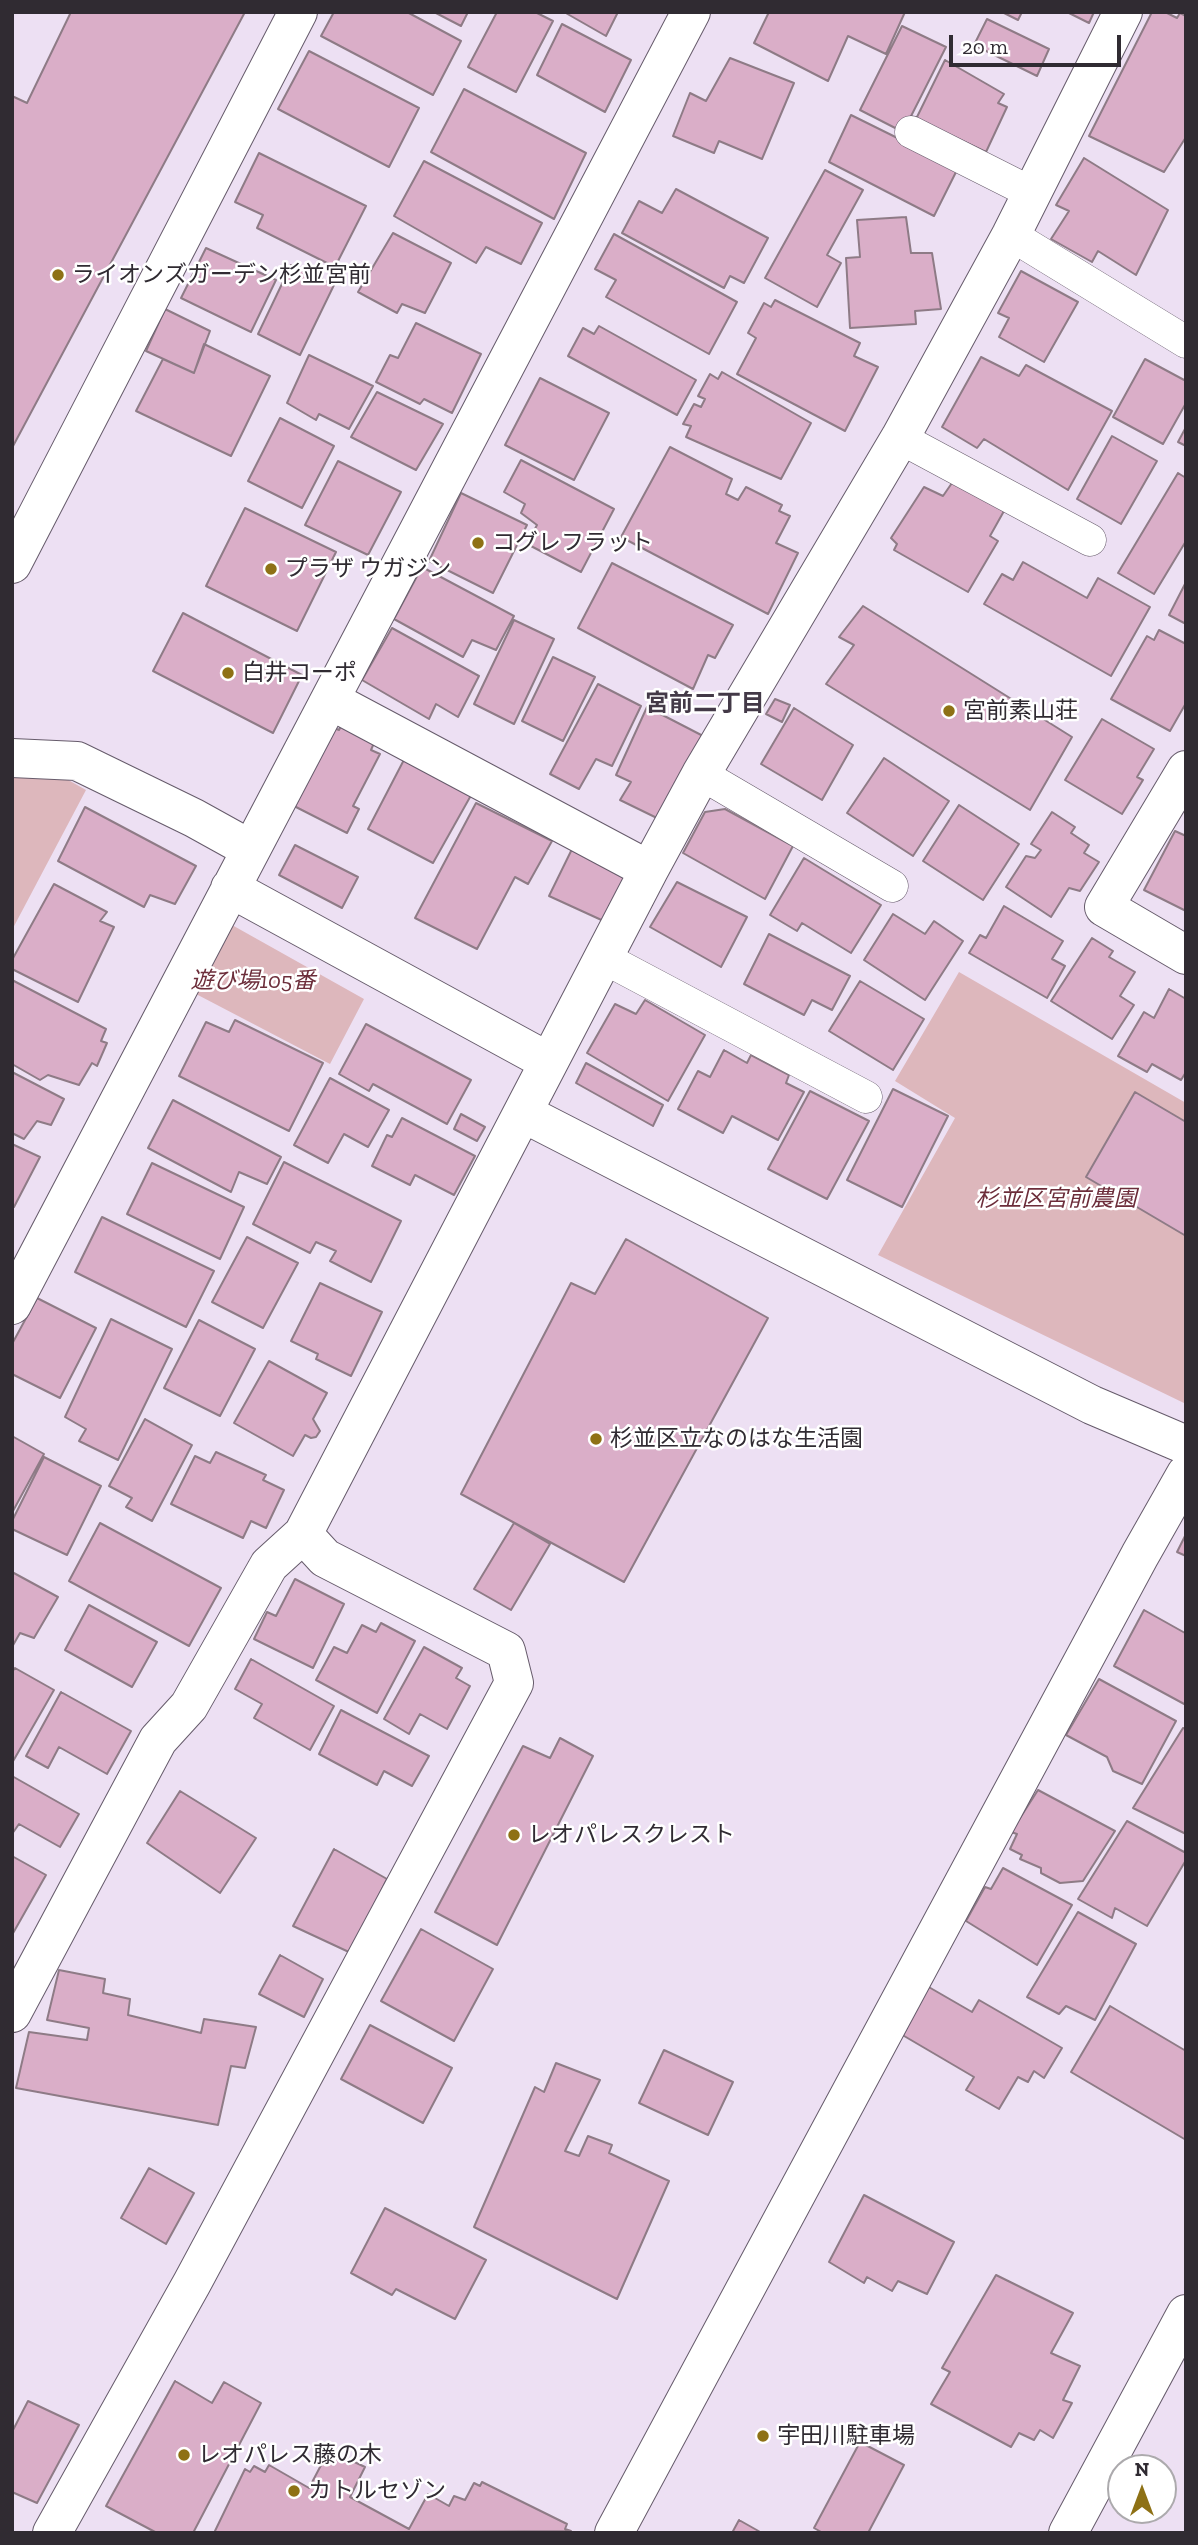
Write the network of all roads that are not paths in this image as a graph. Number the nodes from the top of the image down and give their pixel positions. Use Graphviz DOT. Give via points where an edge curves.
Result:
graph roads {
  1 [pos="298,12"];
  2 [pos="691,12"];
  3 [pos="1123,12"];
  4 [pos="911,132"];
  5 [pos="1032,193"];
  6 [pos="1011,235"];
  7 [pos="1186,342"];
  8 [pos="900,438"];
  9 [pos="1090,540"];
  10 [pos="12,564"];
  11 [pos="330,700"];
  12 [pos="12,758"];
  13 [pos="1186,770"];
  14 [pos="701,774"];
  15 [pos="250,849"];
  16 [pos="649,870"];
  17 [pos="892,886"];
  18 [pos="230,888"];
  19 [pos="1186,956"];
  20 [pos="604,958"];
  21 [pos="550,1062"];
  22 [pos="866,1097"];
  23 [pos="523,1112"];
  24 [pos="12,1305"];
  25 [pos="1186,1445"];
  26 [pos="1186,1474"];
  27 [pos="303,1534"];
  28 [pos="12,2013"];
  29 [pos="1186,2314"];
  30 [pos="52,2533"];
  31 [pos="614,2533"];
  32 [pos="1068,2533"];
  1 -- 10 [label="street"];
  2 -- 11 [label="street"];
  3 -- 5 [label="street"];
  4 -- 5 [label="lane"];
  5 -- 6 [label="street"];
  6 -- 7 [label="lane"];
  6 -- 8 [label="street"];
  8 -- 9 [label="lane"];
  8 -- 14 [label="street"];
  11 -- 15 [label="street"];
  11 -- 16 [label="street"];
  12 -- 15 [label="street" via="77,761"];
  13 -- 19 [label="street" via="1104,907"];
  14 -- 16 [label="street"];
  14 -- 17 [label="lane"];
  15 -- 18 [label="street"];
  16 -- 20 [label="street"];
  18 -- 21 [label="street"];
  18 -- 24 [label="street"];
  20 -- 21 [label="street"];
  20 -- 22 [label="lane"];
  21 -- 23 [label="street"];
  23 -- 25 [label="street" via="1092,1405"];
  23 -- 27 [label="street"];
  26 -- 31 [label="street"];
  27 -- 28 [label="street" via="269,1565 189,1706 158,1740"];
  27 -- 30 [label="street" via="325,1558 506,1651 514,1683 192,2283"];
  29 -- 32 [label="street"];
}
